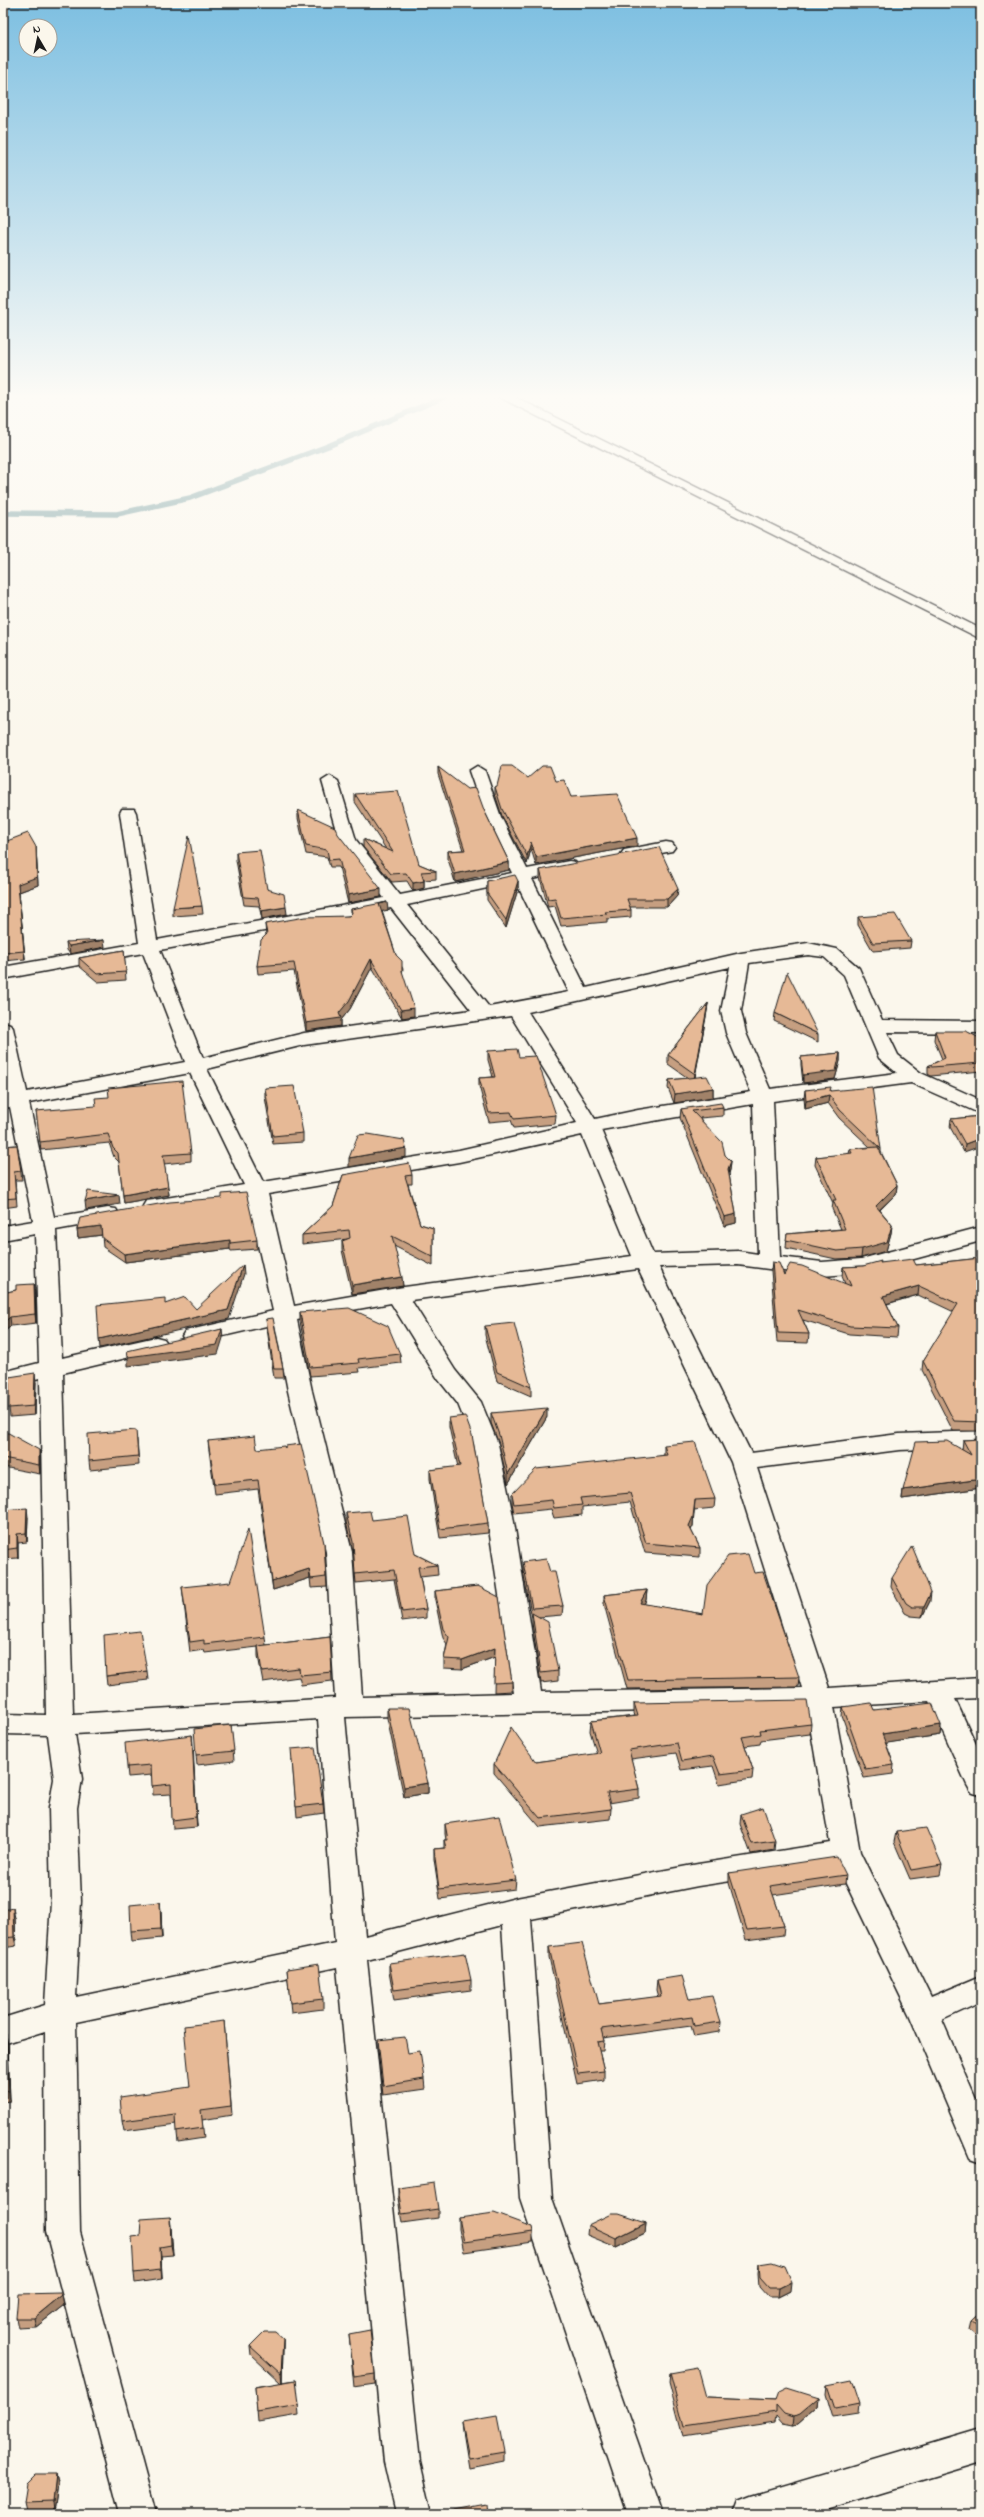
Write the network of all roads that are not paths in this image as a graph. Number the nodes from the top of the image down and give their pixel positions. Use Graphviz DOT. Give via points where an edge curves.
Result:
graph roads {
  1 [pos="736,512"];
  2 [pos="981,635"];
  3 [pos="477,771"];
  4 [pos="330,781"];
  5 [pos="128,813"];
  6 [pos="666,847"];
  7 [pos="613,857"];
  8 [pos="583,863"];
  9 [pos="523,874"];
  10 [pos="394,902"];
  11 [pos="149,946"];
  12 [pos="741,959"];
  13 [pos="3,973"];
  14 [pos="580,994"];
  15 [pos="516,1009"];
  16 [pos="484,1015"];
  17 [pos="876,1026"];
  18 [pos="3,1028"];
  19 [pos="981,1028"];
  20 [pos="196,1066"];
  21 [pos="914,1077"];
  22 [pos="763,1096"];
  23 [pos="11,1101"];
  24 [pos="981,1108"];
  25 [pos="590,1128"];
  26 [pos="256,1188"];
  27 [pos="45,1225"];
  28 [pos="3,1233"];
  29 [pos="979,1238"];
  30 [pos="645,1261"];
  31 [pos="769,1262"];
  32 [pos="397,1295"];
  33 [pos="285,1315"];
  34 [pos="51,1368"];
  35 [pos="3,1379"];
  36 [pos="981,1439"];
  37 [pos="743,1462"];
  38 [pos="981,1688"];
  39 [pos="938,1691"];
  40 [pos="819,1698"];
  41 [pos="529,1702"];
  42 [pos="340,1708"];
  43 [pos="3,1724"];
  44 [pos="60,1725"];
  45 [pos="981,1785"];
  46 [pos="846,1852"];
  47 [pos="516,1910"];
  48 [pos="351,1952"];
  49 [pos="981,1988"];
  50 [pos="60,2013"];
  51 [pos="924,2014"];
  52 [pos="3,2031"];
  53 [pos="977,2131"];
  54 [pos="981,2445"];
  55 [pos="138,2514"];
  56 [pos="414,2514"];
  57 [pos="645,2514"];
  58 [pos="751,2514"];
  1 -- 2 [label="street"];
  3 -- 9 [label="street" via="493,817"];
  4 -- 10 [label="street" via="348,841"];
  5 -- 11 [label="street"];
  6 -- 7 [label="street"];
  8 -- 9 [label="street"];
  9 -- 10 [label="street"];
  9 -- 14 [label="street"];
  10 -- 11 [label="street"];
  10 -- 16 [label="street"];
  11 -- 13 [label="street"];
  11 -- 20 [label="street"];
  12 -- 14 [label="street"];
  12 -- 17 [label="street" via="808,949 830,954 852,972"];
  12 -- 22 [label="street" via="732,1012 736,1033"];
  14 -- 15 [label="street"];
  15 -- 16 [label="street"];
  15 -- 25 [label="street"];
  16 -- 20 [label="street" via="304,1039"];
  17 -- 19 [label="street"];
  17 -- 21 [label="street" via="888,1058"];
  18 -- 23 [label="street"];
  20 -- 23 [label="street"];
  20 -- 26 [label="street"];
  21 -- 22 [label="street"];
  21 -- 24 [label="street"];
  22 -- 25 [label="street" via="638,1116"];
  22 -- 31 [label="street"];
  23 -- 27 [label="street"];
  25 -- 26 [label="street" via="459,1156 346,1176"];
  25 -- 30 [label="street"];
  26 -- 27 [label="street"];
  26 -- 33 [label="street"];
  27 -- 28 [label="street"];
  27 -- 34 [label="street"];
  29 -- 31 [label="street" via="862,1266 822,1269"];
  30 -- 31 [label="street" via="738,1258"];
  30 -- 32 [label="street"];
  30 -- 37 [label="street"];
  32 -- 33 [label="street"];
  32 -- 41 [label="street" via="446,1374 469,1402 486,1444"];
  33 -- 34 [label="street"];
  33 -- 42 [label="street" via="300,1391 339,1552"];
  34 -- 35 [label="street"];
  34 -- 44 [label="street"];
  36 -- 37 [label="street" via="899,1442"];
  37 -- 40 [label="street"];
  38 -- 39 [label="street"];
  39 -- 40 [label="street"];
  39 -- 45 [label="street"];
  40 -- 41 [label="street"];
  40 -- 46 [label="street"];
  41 -- 42 [label="street"];
  42 -- 44 [label="street"];
  42 -- 48 [label="street"];
  43 -- 44 [label="street"];
  44 -- 50 [label="street" via="68,1779 63,1808 66,1901"];
  46 -- 47 [label="street" via="698,1875"];
  46 -- 51 [label="street"];
  47 -- 48 [label="street"];
  47 -- 57 [label="street" via="536,2198"];
  48 -- 50 [label="street"];
  48 -- 56 [label="street" via="402,2462"];
  49 -- 51 [label="street"];
  50 -- 52 [label="street"];
  50 -- 55 [label="street" via="63,2232"];
  51 -- 53 [label="street"];
  54 -- 58 [label="street"];
}
